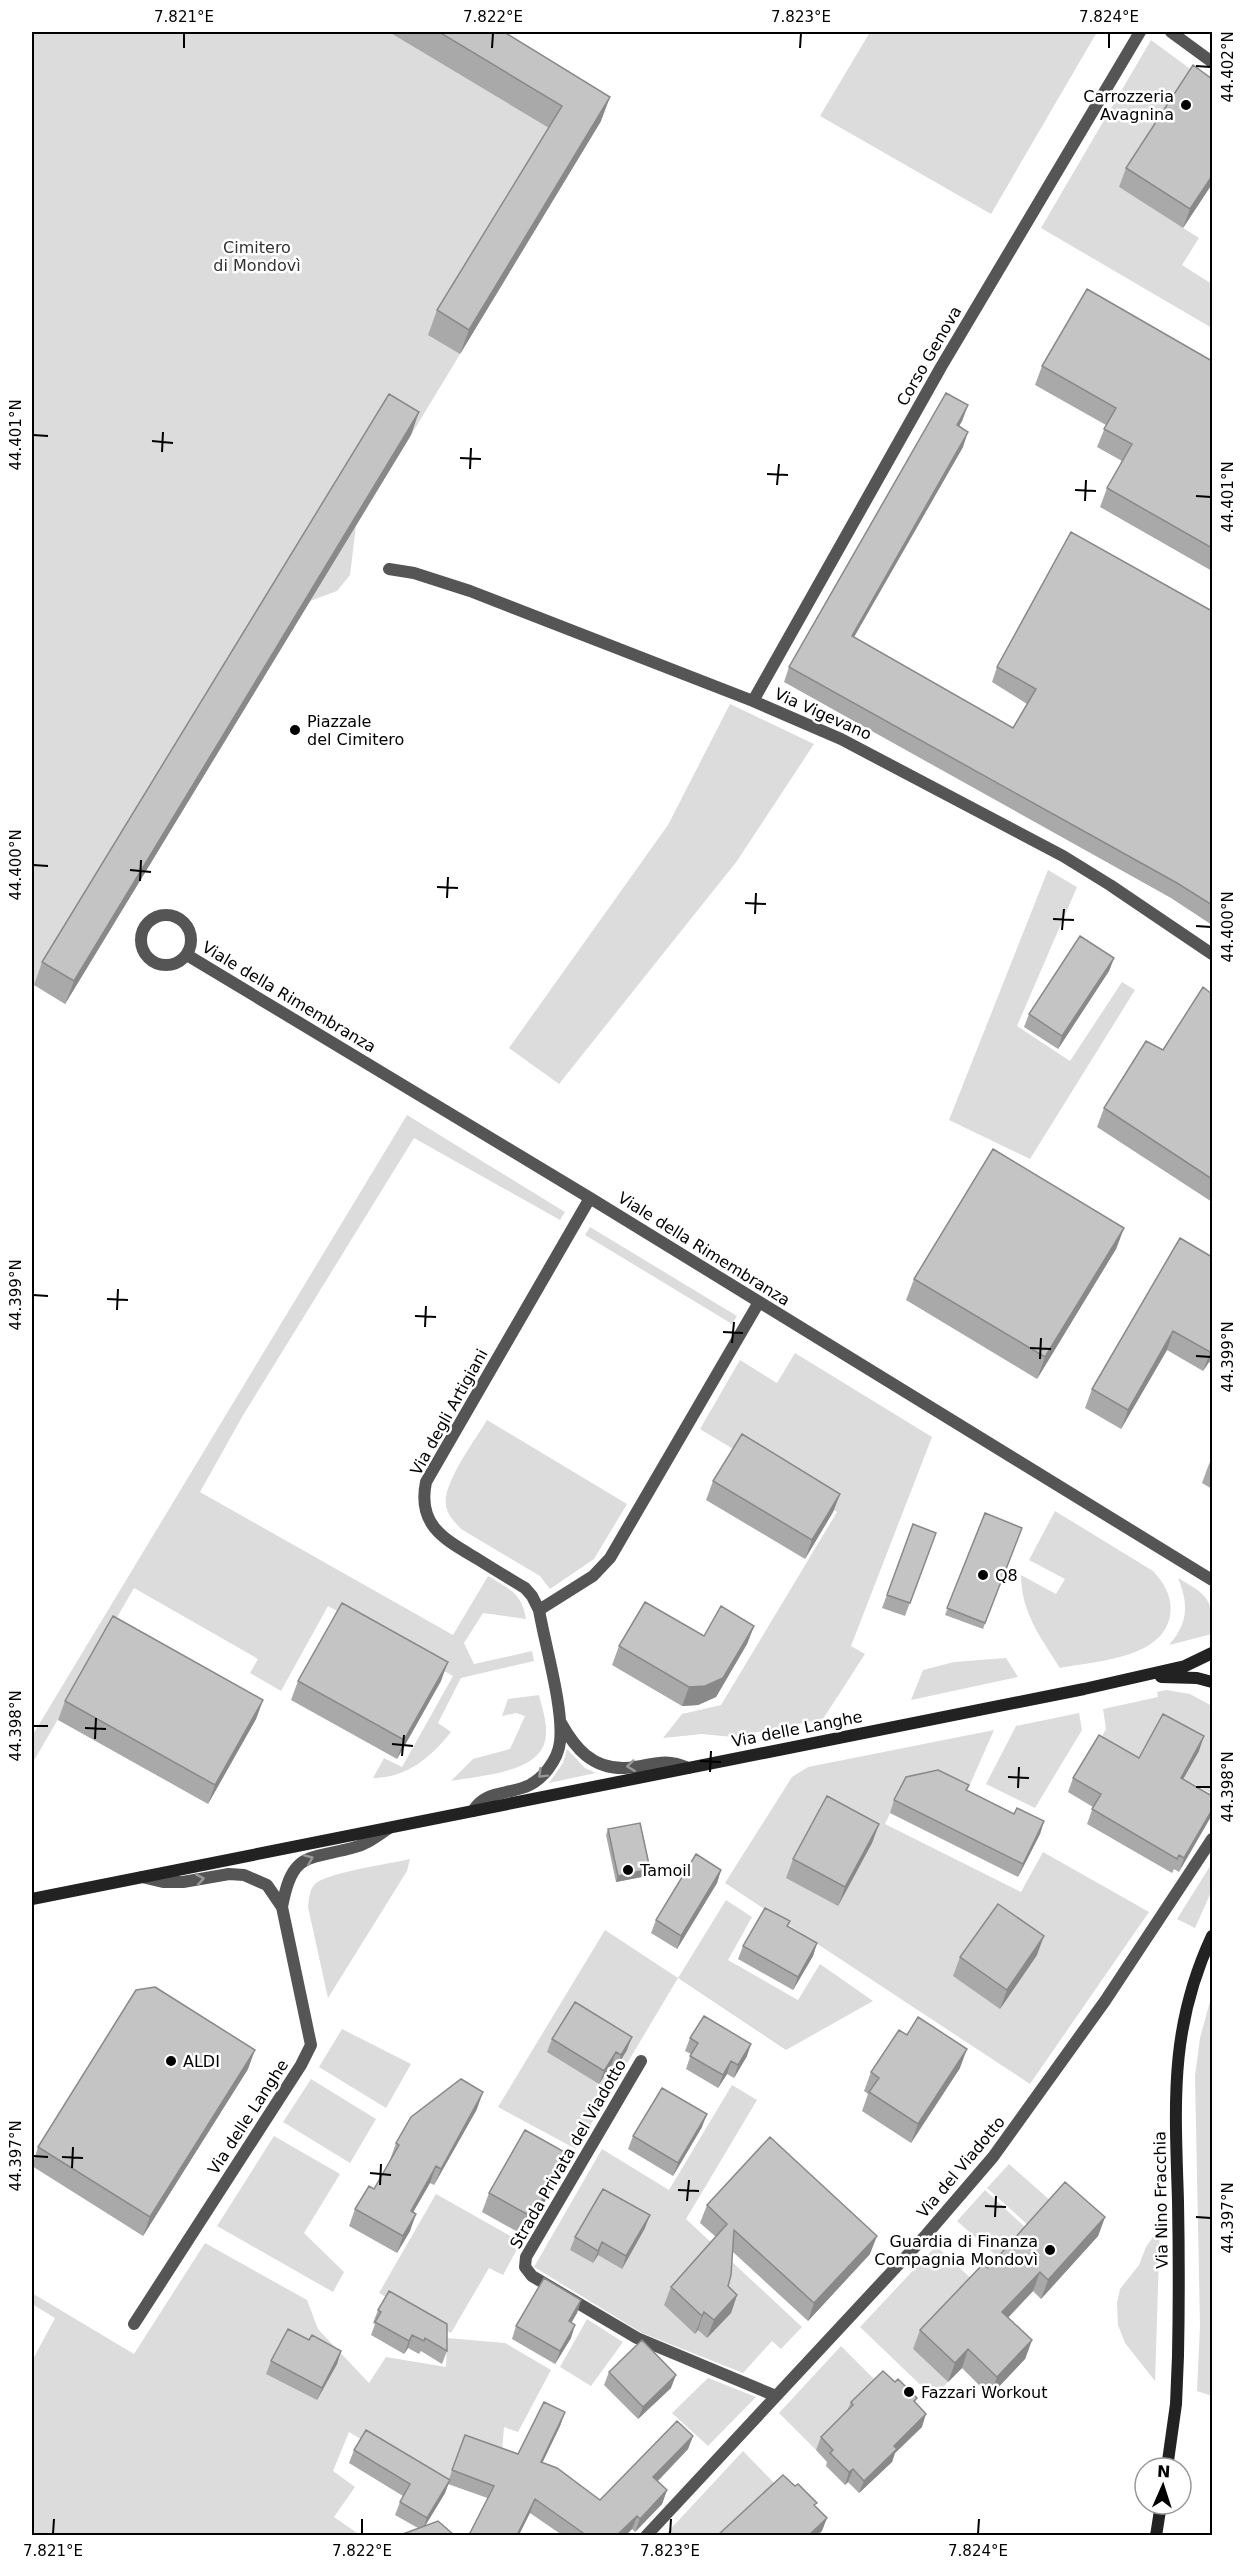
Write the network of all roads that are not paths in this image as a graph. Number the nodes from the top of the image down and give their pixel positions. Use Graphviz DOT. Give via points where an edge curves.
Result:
graph roads {
  1 [pos="1140,32"];
  2 [pos="1171,32"];
  3 [pos="1212,62"];
  4 [pos="389,569"];
  5 [pos="753,701"];
  6 [pos="1212,954"];
  7 [pos="187,955"];
  8 [pos="590,1198"];
  9 [pos="759,1302"];
  10 [pos="1207,1577"];
  11 [pos="1212,1584"];
  12 [pos="539,1610"];
  13 [pos="1212,1653"];
  14 [pos="1139,1677"];
  15 [pos="1212,1682"];
  16 [pos="560,1722"];
  17 [pos="688,1768"];
  18 [pos="472,1812"];
  19 [pos="390,1827"];
  20 [pos="1212,1839"];
  21 [pos="142,1877"];
  22 [pos="32,1899"];
  23 [pos="282,1907"];
  24 [pos="1212,1937"];
  25 [pos="641,2061"];
  26 [pos="134,2324"];
  27 [pos="776,2397"];
  28 [pos="1169,2456"];
  29 [pos="1159,2516"];
  30 [pos="646,2535"];
  31 [pos="1156,2535"];
  1 -- 5 [label="street, Corso Genova" via="941,367"];
  2 -- 3 [label="street"];
  4 -- 5 [label="street, Via Vigevano" via="470,591"];
  5 -- 6 [label="street, Via Vigevano" via="877,757 1063,856"];
  7 -- 7 [label="street" via="191,936 181,919 162,915 145,926 141,945 152,962 171,965"];
  7 -- 8 [label="street, Viale della Rimembranza"];
  8 -- 9 [label="street, Viale della Rimembranza"];
  8 -- 12 [label="street, Via degli Artigiani" via="424,1490 425,1508 434,1528 525,1588"];
  9 -- 10 [label="street, Viale della Rimembranza"];
  9 -- 12 [label="street" via="610,1558 593,1576"];
  10 -- 11 [label="street, Viale della Rimembranza"];
  12 -- 16 [label="street, Via degli Artigiani"];
  13 -- 14 [label="main road, Via delle Langhe" via="1185,1666"];
  14 -- 15 [label="main road, Via delle Langhe" via="1178,1676"];
  14 -- 17 [label="main road, Via delle Langhe"];
  17 -- 16 [label="street, Via degli Artigiani, one-way" via="665,1761 625,1768 602,1764 578,1751"];
  16 -- 18 [label="street, Via degli Artigiani, one-way" via="557,1755 543,1774 525,1787 488,1796"];
  17 -- 18 [label="main road, Via delle Langhe"];
  18 -- 19 [label="main road, Via delle Langhe"];
  19 -- 21 [label="main road, Via delle Langhe"];
  23 -- 19 [label="street, Via delle Langhe, one-way" via="287,1883 299,1863 355,1848"];
  20 -- 27 [label="street, Via del Viadotto" via="1105,2001 993,2157"];
  21 -- 22 [label="main road, Via delle Langhe"];
  21 -- 23 [label="street, Via delle Langhe, one-way" via="183,1882 243,1875 267,1885"];
  23 -- 26 [label="street, Via delle Langhe" via="311,2049"];
  24 -- 28 [label="main road, Via Nino Fracchia" via="1190,1995 1176,2065 1178,2346"];
  25 -- 27 [label="street, Strada Privata del Viadotto" via="526,2257 525,2267 532,2276 637,2338"];
  27 -- 30 [label="street, Via del Viadotto"];
  29 -- 31 [label="main road"];
}
